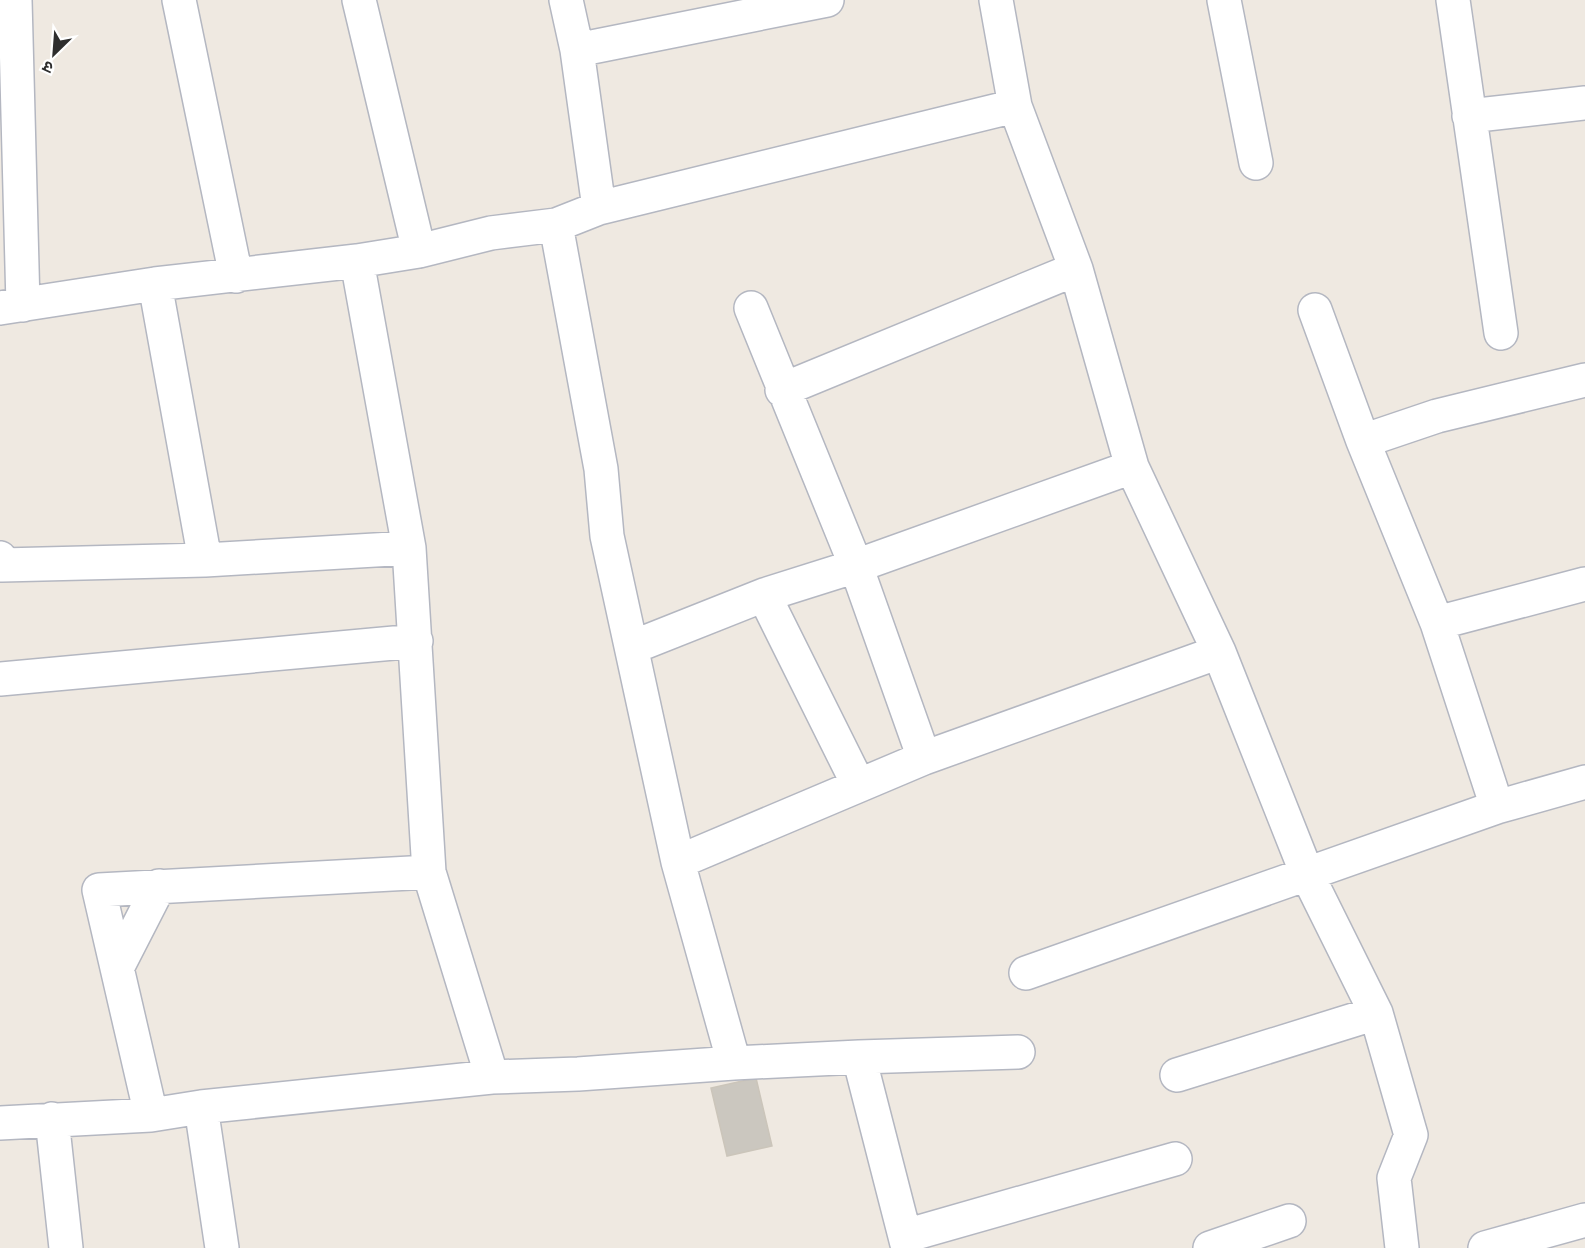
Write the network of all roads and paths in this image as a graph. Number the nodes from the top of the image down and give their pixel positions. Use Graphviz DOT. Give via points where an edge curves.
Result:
graph roads {
  1 [pos="15,0"];
  2 [pos="179,0"];
  3 [pos="359,0"];
  4 [pos="566,0"];
  5 [pos="827,0"];
  6 [pos="996,0"];
  7 [pos="1224,0"];
  8 [pos="1453,0"];
  9 [pos="778,4"];
  10 [pos="577,50"];
  11 [pos="1585,103"];
  12 [pos="1015,106"];
  13 [pos="1469,116"];
  14 [pos="1256,163"];
  15 [pos="599,208"];
  16 [pos="556,225"];
  17 [pos="419,251"];
  18 [pos="357,261"];
  19 [pos="1076,269"];
  20 [pos="236,276"];
  21 [pos="155,284"];
  22 [pos="12,306"];
  23 [pos="751,308"];
  24 [pos="1315,310"];
  25 [pos="1501,333"];
  26 [pos="1585,380"];
  27 [pos="782,390"];
  28 [pos="1363,441"];
  29 [pos="1132,467"];
  30 [pos="409,548"];
  31 [pos="0,558"];
  32 [pos="206,560"];
  33 [pos="856,566"];
  34 [pos="1585,584"];
  35 [pos="764,595"];
  36 [pos="1437,623"];
  37 [pos="416,641"];
  38 [pos="633,647"];
  39 [pos="1219,652"];
  40 [pos="0,680"];
  41 [pos="924,758"];
  42 [pos="1585,782"];
  43 [pos="858,784"];
  44 [pos="1497,807"];
  45 [pos="678,862"];
  46 [pos="429,872"];
  47 [pos="1307,874"];
  48 [pos="159,886"];
  49 [pos="117,968"];
  50 [pos="1026,973"];
  51 [pos="1376,1013"];
  52 [pos="1018,1052"];
  53 [pos="859,1057"];
  54 [pos="734,1063"];
  55 [pos="1177,1075"];
  56 [pos="492,1077"];
  57 [pos="201,1107"];
  58 [pos="151,1115"];
  59 [pos="52,1119"];
  60 [pos="0,1124"];
  61 [pos="1175,1158"];
  62 [pos="1585,1220"];
  63 [pos="1289,1221"];
  64 [pos="907,1242"];
  65 [pos="66,1248"];
  66 [pos="222,1248"];
  67 [pos="1209,1248"];
  68 [pos="1402,1248"];
  69 [pos="1485,1248"];
  1 -- 22 [label="street"];
  2 -- 20 [label="street"];
  3 -- 17 [label="street"];
  4 -- 10 [label="street"];
  5 -- 9 [label="street"];
  6 -- 12 [label="street"];
  7 -- 14 [label="street"];
  8 -- 13 [label="street"];
  9 -- 10 [label="street"];
  10 -- 15 [label="street"];
  11 -- 13 [label="street"];
  12 -- 15 [label="street"];
  12 -- 19 [label="street"];
  13 -- 25 [label="street"];
  15 -- 16 [label="street"];
  16 -- 17 [label="street" via="491,233"];
  16 -- 38 [label="street" via="601,469 607,536"];
  17 -- 18 [label="street"];
  18 -- 20 [label="street"];
  18 -- 30 [label="street"];
  19 -- 27 [label="street"];
  19 -- 29 [label="street"];
  20 -- 21 [label="street"];
  21 -- 22 [label="street"];
  21 -- 32 [label="street"];
  23 -- 27 [label="street"];
  24 -- 28 [label="street"];
  26 -- 28 [label="street" via="1437,416"];
  27 -- 33 [label="street"];
  28 -- 36 [label="street"];
  29 -- 33 [label="street"];
  29 -- 39 [label="street"];
  30 -- 32 [label="street"];
  30 -- 37 [label="street"];
  31 -- 32 [label="street" via="2,565"];
  33 -- 35 [label="street"];
  33 -- 41 [label="street"];
  34 -- 36 [label="street"];
  35 -- 38 [label="street"];
  35 -- 43 [label="street"];
  36 -- 44 [label="street"];
  37 -- 40 [label="street"];
  37 -- 46 [label="street"];
  38 -- 45 [label="street"];
  39 -- 41 [label="street"];
  39 -- 47 [label="street"];
  41 -- 43 [label="street"];
  42 -- 44 [label="street"];
  43 -- 45 [label="street"];
  44 -- 47 [label="street"];
  45 -- 54 [label="street"];
  46 -- 48 [label="street"];
  46 -- 56 [label="street"];
  47 -- 50 [label="street"];
  47 -- 51 [label="street"];
  48 -- 49 [label="street"];
  48 -- 49 [label="street" via="99,890"];
  49 -- 58 [label="street"];
  51 -- 55 [label="street"];
  51 -- 68 [label="street" via="1411,1135 1394,1178"];
  52 -- 53 [label="street"];
  53 -- 54 [label="street"];
  53 -- 64 [label="street"];
  54 -- 56 [label="street"];
  56 -- 57 [label="street"];
  57 -- 58 [label="street"];
  57 -- 66 [label="street"];
  58 -- 59 [label="street"];
  59 -- 60 [label="street"];
  59 -- 65 [label="street"];
  61 -- 64 [label="street"];
  62 -- 69 [label="street"];
  63 -- 67 [label="street"];
}
